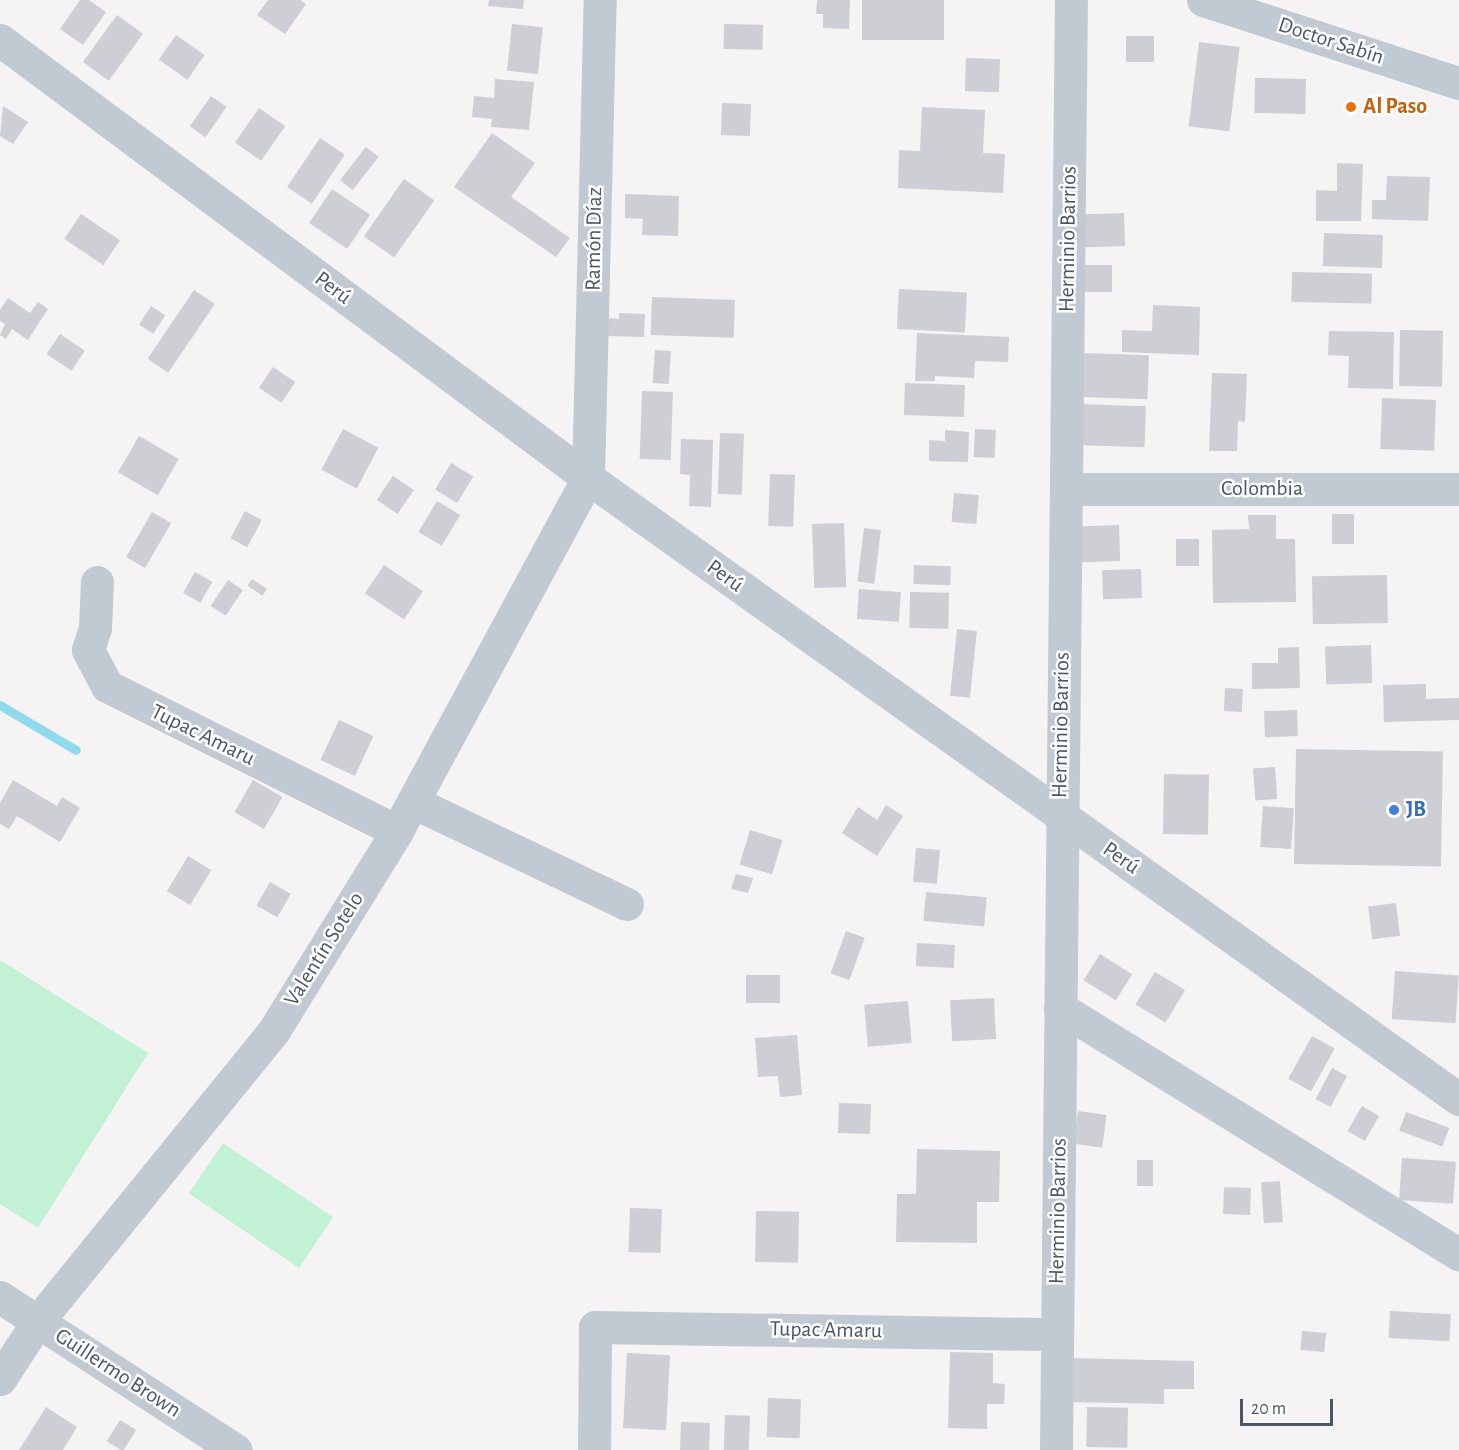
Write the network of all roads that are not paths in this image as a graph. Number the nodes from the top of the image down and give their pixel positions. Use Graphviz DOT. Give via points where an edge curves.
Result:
graph roads {
  1 [pos="600,0"];
  2 [pos="1071,0"];
  3 [pos="1203,0"];
  4 [pos="0,40"];
  5 [pos="1459,83"];
  6 [pos="588,478"];
  7 [pos="1066,489"];
  8 [pos="1459,489"];
  9 [pos="97,582"];
  10 [pos="413,802"];
  11 [pos="1060,815"];
  12 [pos="397,831"];
  13 [pos="627,904"];
  14 [pos="1060,1008"];
  15 [pos="1459,1099"];
  16 [pos="1459,1254"];
  17 [pos="0,1297"];
  18 [pos="38,1321"];
  19 [pos="1057,1334"];
  20 [pos="0,1380"];
  21 [pos="236,1450"];
  22 [pos="594,1450"];
  23 [pos="1056,1450"];
  1 -- 6 [label="street, Ramón Díaz"];
  2 -- 7 [label="street, Herminio Barrios"];
  3 -- 5 [label="street, Doctor Sabín"];
  4 -- 6 [label="street, Perú"];
  6 -- 10 [label="street, Valentín Sotelo"];
  6 -- 11 [label="street, Perú"];
  7 -- 8 [label="street, Colombia"];
  7 -- 11 [label="street, Herminio Barrios"];
  9 -- 12 [label="street, Tupac Amaru" via="95,628 88,650 107,686"];
  10 -- 12 [label="street, Valentín Sotelo"];
  10 -- 13 [label="street"];
  11 -- 14 [label="street, Herminio Barrios"];
  11 -- 15 [label="street, Perú"];
  12 -- 18 [label="street, Valentín Sotelo" via="273,1032"];
  14 -- 16 [label="street"];
  14 -- 19 [label="street, Herminio Barrios"];
  17 -- 18 [label="street, Guillermo Brown"];
  18 -- 20 [label="street, Valentín Sotelo"];
  18 -- 21 [label="street, Guillermo Brown"];
  19 -- 22 [label="street, Tupac Amaru" via="595,1327"];
  19 -- 23 [label="street, Herminio Barrios"];
}
